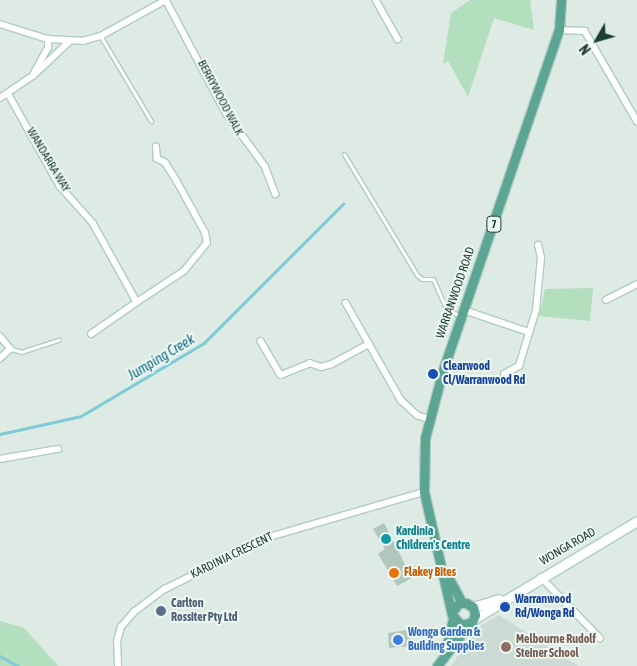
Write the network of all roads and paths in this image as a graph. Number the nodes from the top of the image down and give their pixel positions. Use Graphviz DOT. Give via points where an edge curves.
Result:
graph roads {
  1 [pos="166,0"];
  2 [pos="376,0"];
  3 [pos="562,0"];
  4 [pos="0,24"];
  5 [pos="559,30"];
  6 [pos="101,36"];
  7 [pos="48,39"];
  8 [pos="398,39"];
  9 [pos="69,42"];
  10 [pos="33,76"];
  11 [pos="8,93"];
  12 [pos="0,98"];
  13 [pos="151,120"];
  14 [pos="637,120"];
  15 [pos="156,147"];
  16 [pos="344,154"];
  17 [pos="276,194"];
  18 [pos="538,245"];
  19 [pos="637,284"];
  20 [pos="606,300"];
  21 [pos="137,302"];
  22 [pos="346,303"];
  23 [pos="463,313"];
  24 [pos="528,332"];
  25 [pos="92,334"];
  26 [pos="0,336"];
  27 [pos="59,340"];
  28 [pos="261,341"];
  29 [pos="369,344"];
  30 [pos="11,349"];
  31 [pos="0,359"];
  32 [pos="504,374"];
  33 [pos="428,419"];
  34 [pos="58,449"];
  35 [pos="0,459"];
  36 [pos="424,492"];
  37 [pos="637,521"];
  38 [pos="443,569"];
  39 [pos="541,577"];
  40 [pos="512,594"];
  41 [pos="462,602"];
  42 [pos="473,608"];
  43 [pos="452,615"];
  44 [pos="471,622"];
  45 [pos="600,638"];
  46 [pos="444,656"];
  47 [pos="118,666"];
  48 [pos="437,666"];
  1 -- 6 [label="street"];
  1 -- 17 [label="street, BERRYWOOD WALK" via="206,70 226,113 265,166"];
  2 -- 8 [label="street"];
  3 -- 5 [label="main road, 7"];
  4 -- 7 [label="street"];
  5 -- 14 [label="street" via="585,30"];
  5 -- 23 [label="main road, WARRANWOOD ROAD / 7"];
  6 -- 9 [label="street"];
  6 -- 13 [label="lane"];
  7 -- 9 [label="street"];
  7 -- 10 [label="street" via="48,48"];
  9 -- 10 [label="street"];
  10 -- 11 [label="street"];
  11 -- 12 [label="street"];
  11 -- 21 [label="street, WANDARRA WAY" via="60,186 93,223"];
  15 -- 21 [label="street" via="157,159 165,163 177,182 207,243 184,271"];
  16 -- 23 [label="lane" via="417,275 422,279 433,279 447,310"];
  18 -- 24 [label="street" via="541,258 539,292"];
  19 -- 20 [label="street"];
  21 -- 25 [label="street"];
  22 -- 29 [label="street"];
  23 -- 24 [label="street"];
  23 -- 33 [label="main road, WARRANWOOD ROAD / 7"];
  24 -- 32 [label="street" via="519,366"];
  26 -- 30 [label="street"];
  27 -- 30 [label="lane" via="20,352"];
  28 -- 29 [label="street" via="282,375 310,363 320,367 332,364"];
  29 -- 33 [label="street" via="401,400 417,415"];
  30 -- 31 [label="street"];
  33 -- 36 [label="main road, WARRANWOOD ROAD / 7" via="423,461"];
  34 -- 35 [label="street"];
  36 -- 38 [label="main road, WARRANWOOD ROAD / 7" via="433,543"];
  36 -- 47 [label="street, KARDINIA CRESCENT" via="269,537 164,589 134,612 121,628 117,641"];
  37 -- 39 [label="main road, WONGA ROAD"];
  38 -- 41 [label="main road, WARRANWOOD ROAD / 7"];
  38 -- 43 [label="main road, WARRANWOOD ROAD / 7"];
  39 -- 40 [label="main road, WONGA ROAD"];
  39 -- 45 [label="street"];
  40 -- 42 [label="main road, WONGA ROAD"];
  40 -- 44 [label="main road, WONGA ROAD"];
  41 -- 42 [label="main road"];
  41 -- 43 [label="main road"];
  42 -- 44 [label="main road"];
  43 -- 44 [label="main road" via="458,624"];
  43 -- 46 [label="main road, WONGA ROAD / 7"];
  44 -- 46 [label="main road, WONGA ROAD / 7"];
  46 -- 48 [label="main road, WONGA ROAD / 7"];
}
